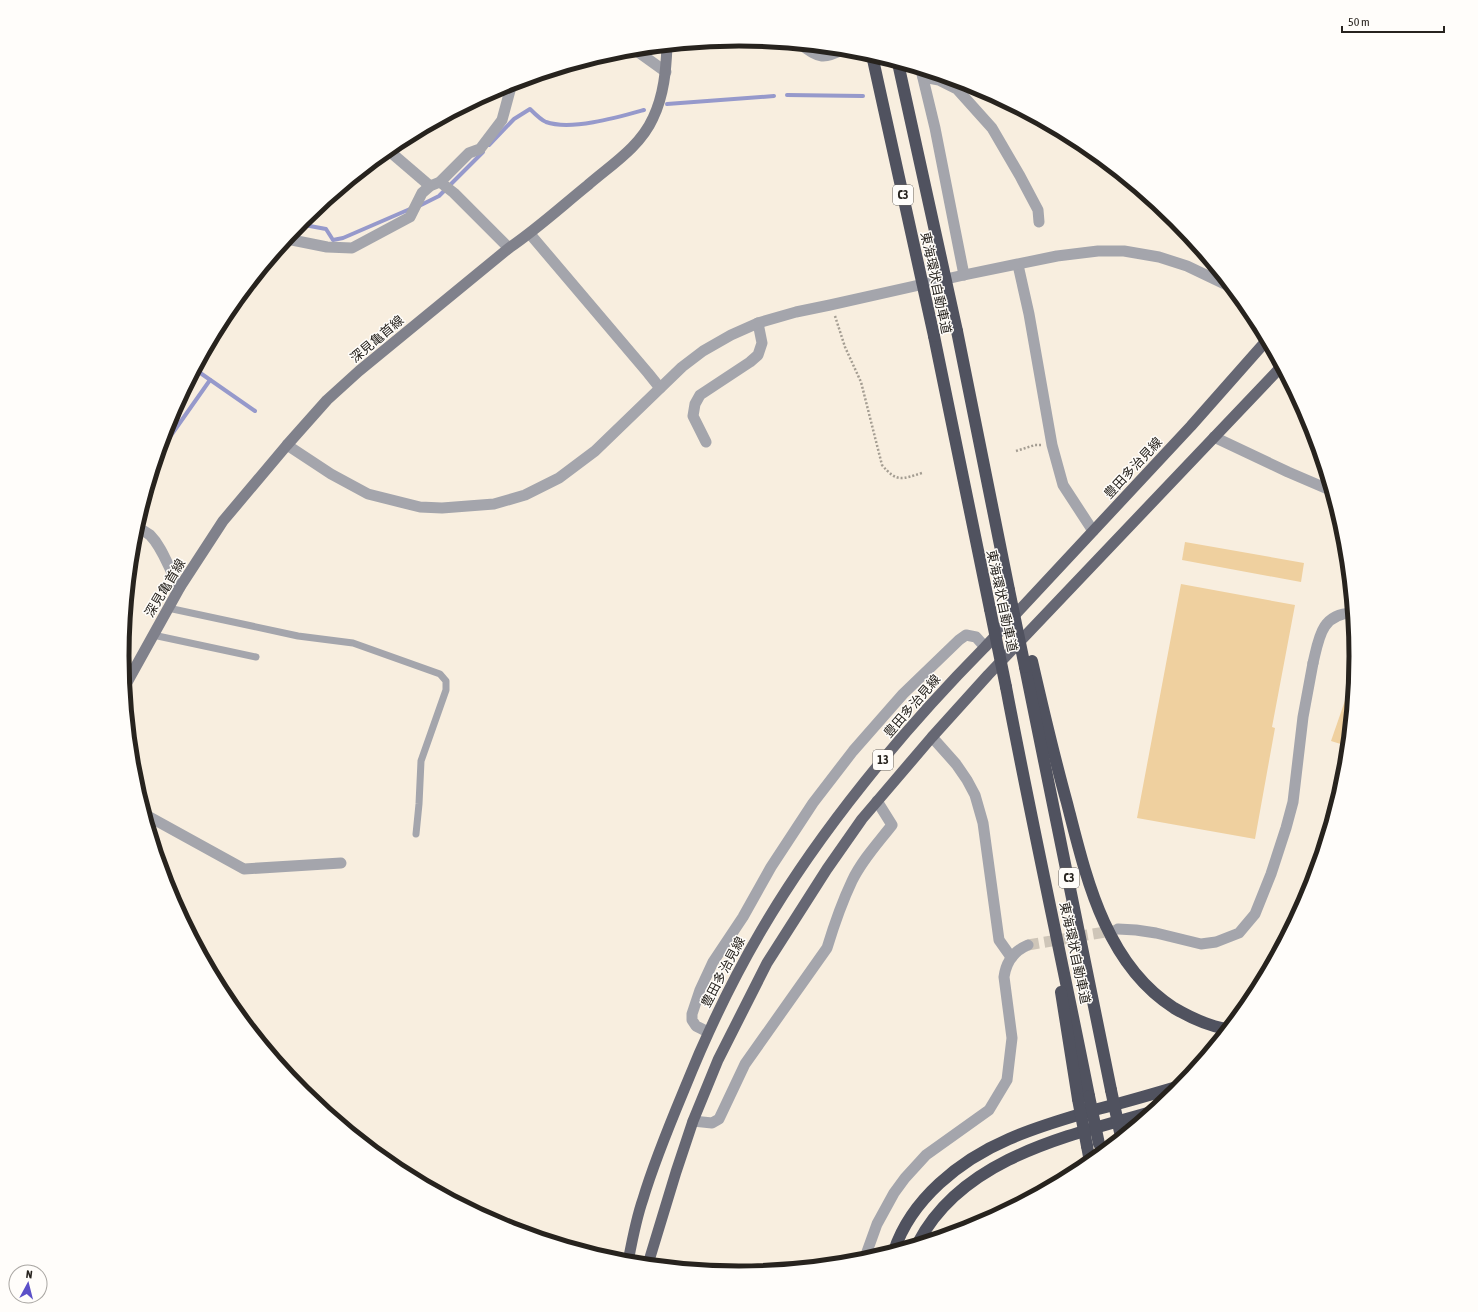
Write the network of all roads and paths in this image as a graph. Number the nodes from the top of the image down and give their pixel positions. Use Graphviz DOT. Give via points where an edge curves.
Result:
graph roads {
  1 [pos="667,50"];
  2 [pos="809,50"];
  3 [pos="641,54"];
  4 [pos="835,54"];
  5 [pos="873,62"];
  6 [pos="899,68"];
  7 [pos="666,72"];
  8 [pos="922,74"];
  9 [pos="926,75"];
  10 [pos="510,90"];
  11 [pos="393,154"];
  12 [pos="434,186"];
  13 [pos="1039,222"];
  14 [pos="530,234"];
  15 [pos="293,240"];
  16 [pos="509,248"];
  17 [pos="1018,265"];
  18 [pos="964,275"];
  19 [pos="1221,282"];
  20 [pos="830,305"];
  21 [pos="758,323"];
  22 [pos="1263,345"];
  23 [pos="1278,371"];
  24 [pos="660,388"];
  25 [pos="1214,438"];
  26 [pos="706,442"];
  27 [pos="287,445"];
  28 [pos="1052,445"];
  29 [pos="1016,451"];
  30 [pos="922,473"];
  31 [pos="1325,488"];
  32 [pos="142,530"];
  33 [pos="1093,531"];
  34 [pos="180,587"];
  35 [pos="168,608"];
  36 [pos="1348,614"];
  37 [pos="153,635"];
  38 [pos="985,647"];
  39 [pos="256,657"];
  40 [pos="1028,664"];
  41 [pos="130,678"];
  42 [pos="932,737"];
  43 [pos="877,801"];
  44 [pos="151,818"];
  45 [pos="416,834"];
  46 [pos="341,863"];
  47 [pos="1118,929"];
  48 [pos="1028,945"];
  49 [pos="1011,957"];
  50 [pos="1222,1028"];
  51 [pos="708,1032"];
  52 [pos="1167,1090"];
  53 [pos="1141,1115"];
  54 [pos="693,1121"];
  55 [pos="1120,1132"];
  56 [pos="1095,1148"];
  57 [pos="921,1238"];
  58 [pos="896,1245"];
  59 [pos="867,1252"];
  60 [pos="629,1256"];
  61 [pos="649,1259"];
  1 -- 7 [label="main road, 深見亀首線"];
  2 -- 4 [label="street" via="830,57"];
  3 -- 7 [label="street"];
  5 -- 56 [label="highway, 東海環状自動車道 / C3, bridge" via="934,336 1063,964 1084,1098"];
  6 -- 40 [label="highway, 東海環状自動車道 / C3, bridge" via="957,330 1005,570"];
  7 -- 14 [label="main road, 深見亀首線" via="653,118 641,137 621,158"];
  8 -- 18 [label="street"];
  9 -- 13 [label="street" via="957,89 992,128 1038,210"];
  10 -- 12 [label="street" via="502,120 480,149 469,153"];
  11 -- 12 [label="street"];
  12 -- 15 [label="street" via="410,217 352,248 327,247"];
  12 -- 16 [label="street" via="454,193"];
  14 -- 16 [label="main road, 深見亀首線"];
  14 -- 24 [label="street"];
  16 -- 27 [label="main road, 深見亀首線" via="353,376 327,400"];
  17 -- 18 [label="street"];
  17 -- 19 [label="street" via="1098,251 1142,253 1187,266"];
  17 -- 28 [label="street" via="1030,314"];
  18 -- 20 [label="street"];
  20 -- 21 [label="street"];
  20 -- 30 [label="path" via="838,321 845,347 862,382 882,466 890,475 897,478"];
  21 -- 24 [label="street" via="703,351"];
  21 -- 26 [label="street" via="762,343 758,355 700,395 696,404 693,416"];
  22 -- 33 [label="main road, 豊田多治見線 / 13"];
  23 -- 25 [label="main road, 13"];
  24 -- 27 [label="street" via="595,451 559,478 525,495 494,504 420,507 368,494 331,474"];
  25 -- 31 [label="street"];
  25 -- 42 [label="main road, 13" via="998,663"];
  27 -- 34 [label="main road, 深見亀首線" via="223,522"];
  28 -- 29 [label="path"];
  28 -- 33 [label="street" via="1063,485"];
  32 -- 34 [label="street" via="157,543"];
  33 -- 38 [label="main road, 豊田多治見線 / 13"];
  34 -- 35 [label="main road, 深見亀首線"];
  35 -- 37 [label="main road, 深見亀首線"];
  35 -- 45 [label="lane" via="298,636 353,643 440,674 446,681 446,690 421,762"];
  36 -- 47 [label="street" via="1336,615 1329,620 1319,638 1303,718 1293,802 1271,874 1255,914 1238,933 1216,942 1201,944 1156,933"];
  37 -- 39 [label="lane"];
  37 -- 41 [label="main road, 深見亀首線"];
  38 -- 51 [label="main road, 豊田多治見線 / 13" via="953,679 889,754 811,853 761,930"];
  38 -- 51 [label="street" via="976,637 966,635 960,640 904,694 853,751 813,803 713,962 692,1014 696,1026"];
  40 -- 50 [label="highway" via="1083,863 1112,939 1135,974 1166,1003 1201,1022"];
  40 -- 55 [label="highway, 東海環状自動車道 / C3, bridge"];
  42 -- 43 [label="main road, 13"];
  42 -- 49 [label="street" via="956,764 975,795 983,823 999,940"];
  43 -- 54 [label="main road, 13" via="827,869 767,963 718,1060"];
  43 -- 54 [label="street" via="892,826 852,880 827,948 745,1064 719,1119 712,1123"];
  44 -- 46 [label="street" via="244,869"];
  48 -- 49 [label="street"];
  49 -- 59 [label="street" via="1004,977 1012,1038 1007,1080 989,1110 926,1155 905,1178 876,1224"];
  51 -- 60 [label="main road, 豊田多治見線 / 13" via="651,1173"];
  52 -- 58 [label="highway" via="1040,1127 985,1151 932,1191 906,1223"];
  53 -- 57 [label="highway" via="1057,1140 1014,1156 954,1196 940,1210"];
  54 -- 61 [label="main road, 13"];
}
